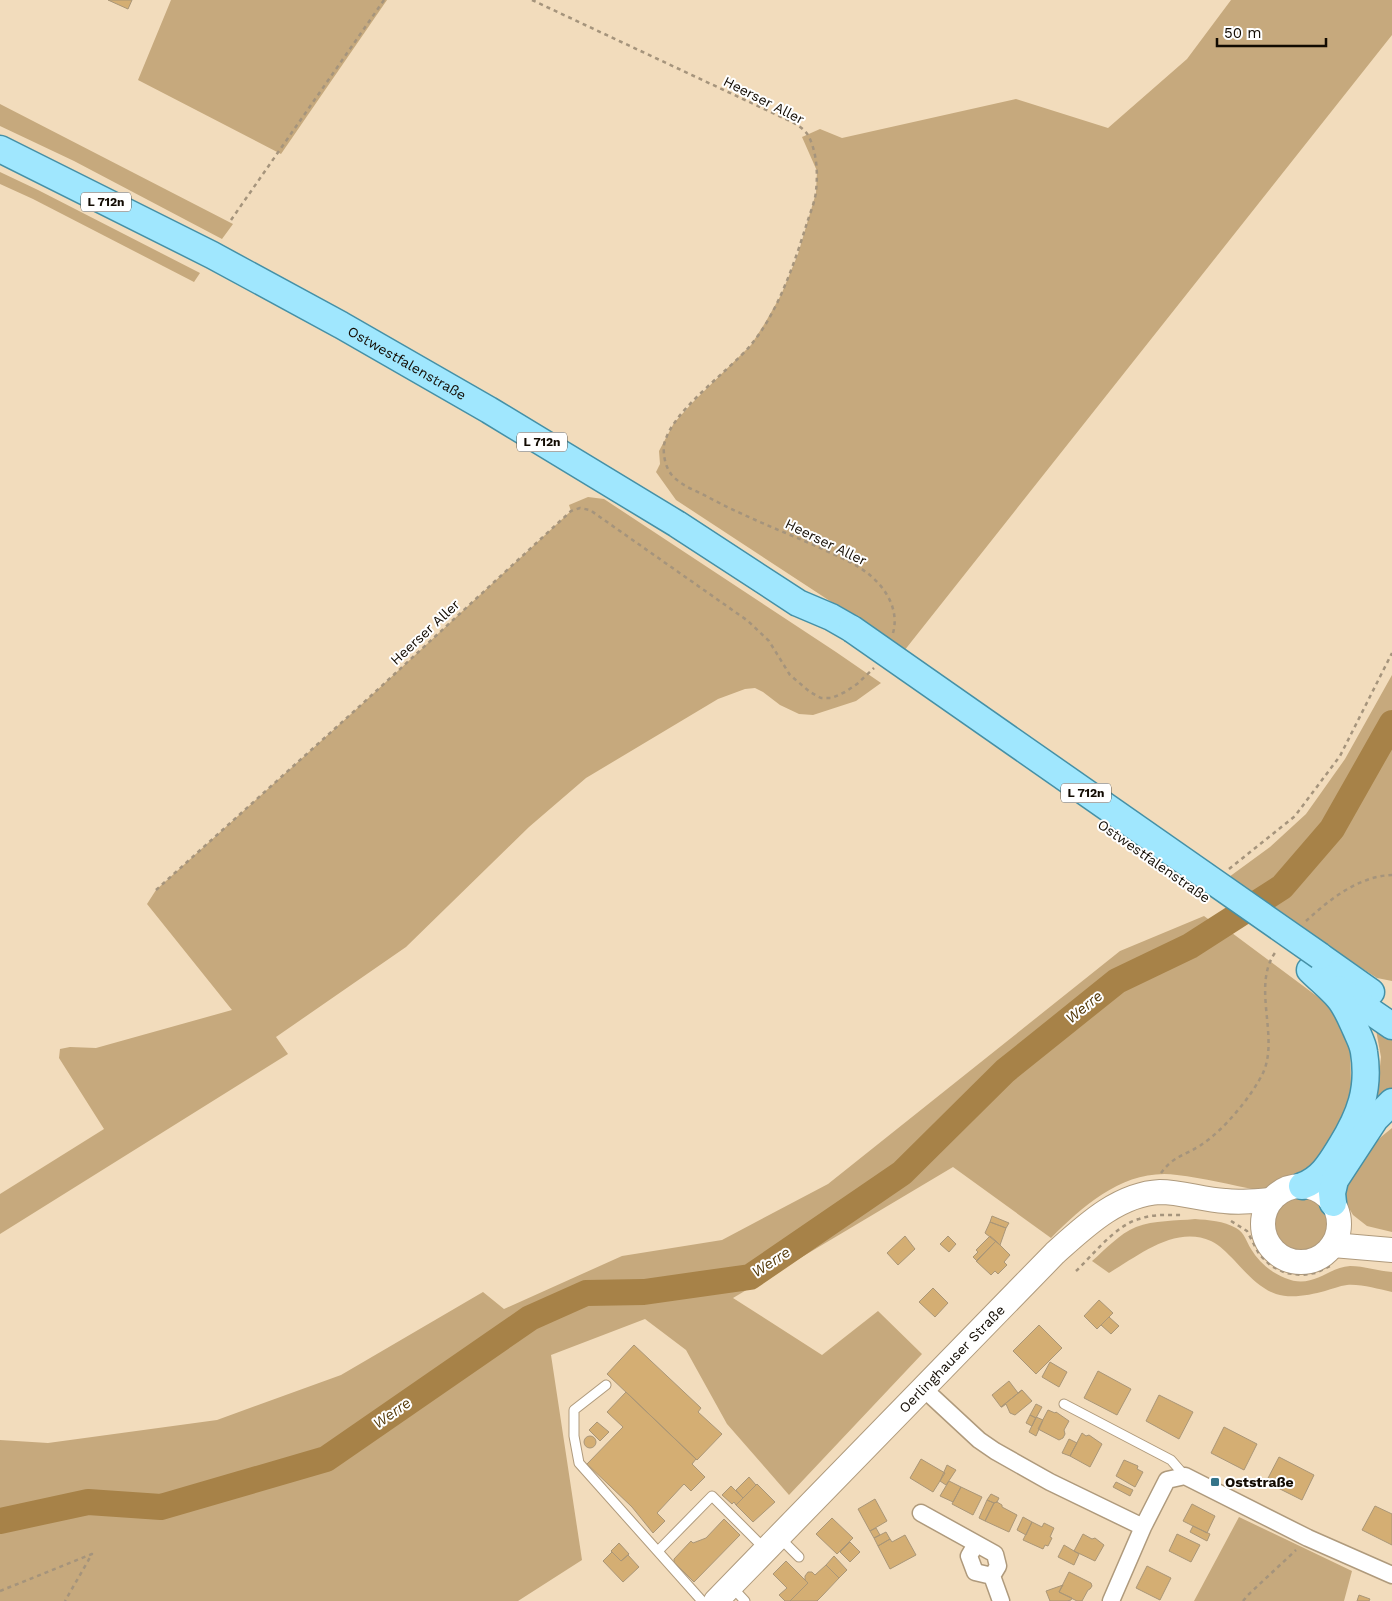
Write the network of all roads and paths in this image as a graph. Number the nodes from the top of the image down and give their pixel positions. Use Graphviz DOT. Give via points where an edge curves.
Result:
graph roads {
  1 [pos="384,0"];
  2 [pos="532,0"];
  3 [pos="0,149"];
  4 [pos="231,220"];
  5 [pos="892,638"];
  6 [pos="1392,653"];
  7 [pos="876,666"];
  8 [pos="1226,871"];
  9 [pos="156,890"];
  10 [pos="1315,963"];
  11 [pos="1392,992"];
  12 [pos="1392,1007"];
  13 [pos="1392,1026"];
  14 [pos="1251,1095"];
  15 [pos="1392,1102"];
  16 [pos="1302,1186"];
  17 [pos="1154,1193"];
  18 [pos="1271,1200"];
  19 [pos="1227,1211"];
  20 [pos="1336,1212"];
  21 [pos="1183,1215"];
  22 [pos="1263,1224"];
  23 [pos="1385,1249"];
  24 [pos="1333,1255"];
  25 [pos="1076,1271"];
  26 [pos="606,1385"];
  27 [pos="924,1389"];
  28 [pos="1064,1404"];
  29 [pos="1184,1476"];
  30 [pos="921,1513"];
  31 [pos="1143,1527"];
  32 [pos="1308,1538"];
  33 [pos="773,1544"];
  34 [pos="658,1551"];
  35 [pos="799,1557"];
  36 [pos="1392,1575"];
  37 [pos="0,1590"];
  38 [pos="731,1596"];
  39 [pos="65,1601"];
  40 [pos="702,1601"];
  41 [pos="1001,1601"];
  42 [pos="1110,1601"];
  43 [pos="1244,1601"];
  1 -- 4 [label="path"];
  2 -- 5 [label="path, Heerser Aller" via="794,123 808,134 817,171 816,193 798,254 781,295 751,345 674,422 664,444 664,457 670,473 684,485 849,562 872,576 889,595 896,625"];
  3 -- 10 [label="main road, Ostwestfalenstraße / L 712n, bridge" via="212,255 341,325 677,524 798,603 831,617 847,636"];
  6 -- 8 [label="path" via="1340,756 1295,816"];
  7 -- 9 [label="path, Heerser Aller" via="857,684 832,698 821,698 790,675 769,641 748,621 590,510 580,508 571,511"];
  10 -- 11 [label="main road, L 712n"];
  10 -- 12 [label="main road, Ostwestfalenstraße / L 712n"];
  10 -- 13 [label="main road, Ostwestfalenstraße / L 712n"];
  10 -- 16 [label="main road, L 712n" via="1348,1011 1364,1050 1365,1082 1360,1112 1348,1135 1326,1170"];
  14 -- 17 [label="path" via="1213,1136 1166,1166 1157,1180"];
  15 -- 20 [label="main road" via="1375,1119 1335,1180 1332,1193"];
  16 -- 18 [label="main road" via="1291,1187"];
  16 -- 20 [label="main road" via="1325,1194"];
  17 -- 19 [label="main road, Oerlinghauser Straße" via="1191,1195"];
  17 -- 27 [label="main road, Oerlinghauser Straße" via="1131,1199 1089,1222"];
  18 -- 19 [label="main road, Oerlinghauser Straße"];
  18 -- 22 [label="main road"];
  19 -- 22 [label="main road, Oerlinghauser Straße"];
  19 -- 24 [label="path" via="1247,1231 1259,1254 1271,1266 1286,1273 1316,1273"];
  20 -- 23 [label="main road"];
  20 -- 24 [label="main road" via="1338,1234"];
  21 -- 25 [label="path" via="1156,1214 1137,1219 1115,1233"];
  22 -- 24 [label="main road" via="1269,1245 1285,1259 1307,1262 1326,1253"];
  23 -- 24 [label="main road" via="1353,1248"];
  26 -- 34 [label="lane" via="574,1410 579,1463"];
  27 -- 31 [label="street" via="995,1451"];
  27 -- 33 [label="main road, Oerlinghauser Straße"];
  28 -- 29 [label="lane" via="1171,1460"];
  29 -- 31 [label="street" via="1166,1480"];
  29 -- 32 [label="street"];
  30 -- 41 [label="street" via="995,1554 998,1566 992,1576"];
  31 -- 42 [label="street"];
  32 -- 36 [label="street"];
  32 -- 43 [label="path"];
  33 -- 34 [label="lane" via="712,1496"];
  33 -- 35 [label="lane"];
  33 -- 38 [label="main road, Oerlinghauser Straße"];
  34 -- 40 [label="lane"];
  37 -- 39 [label="path" via="92,1554"];
}
